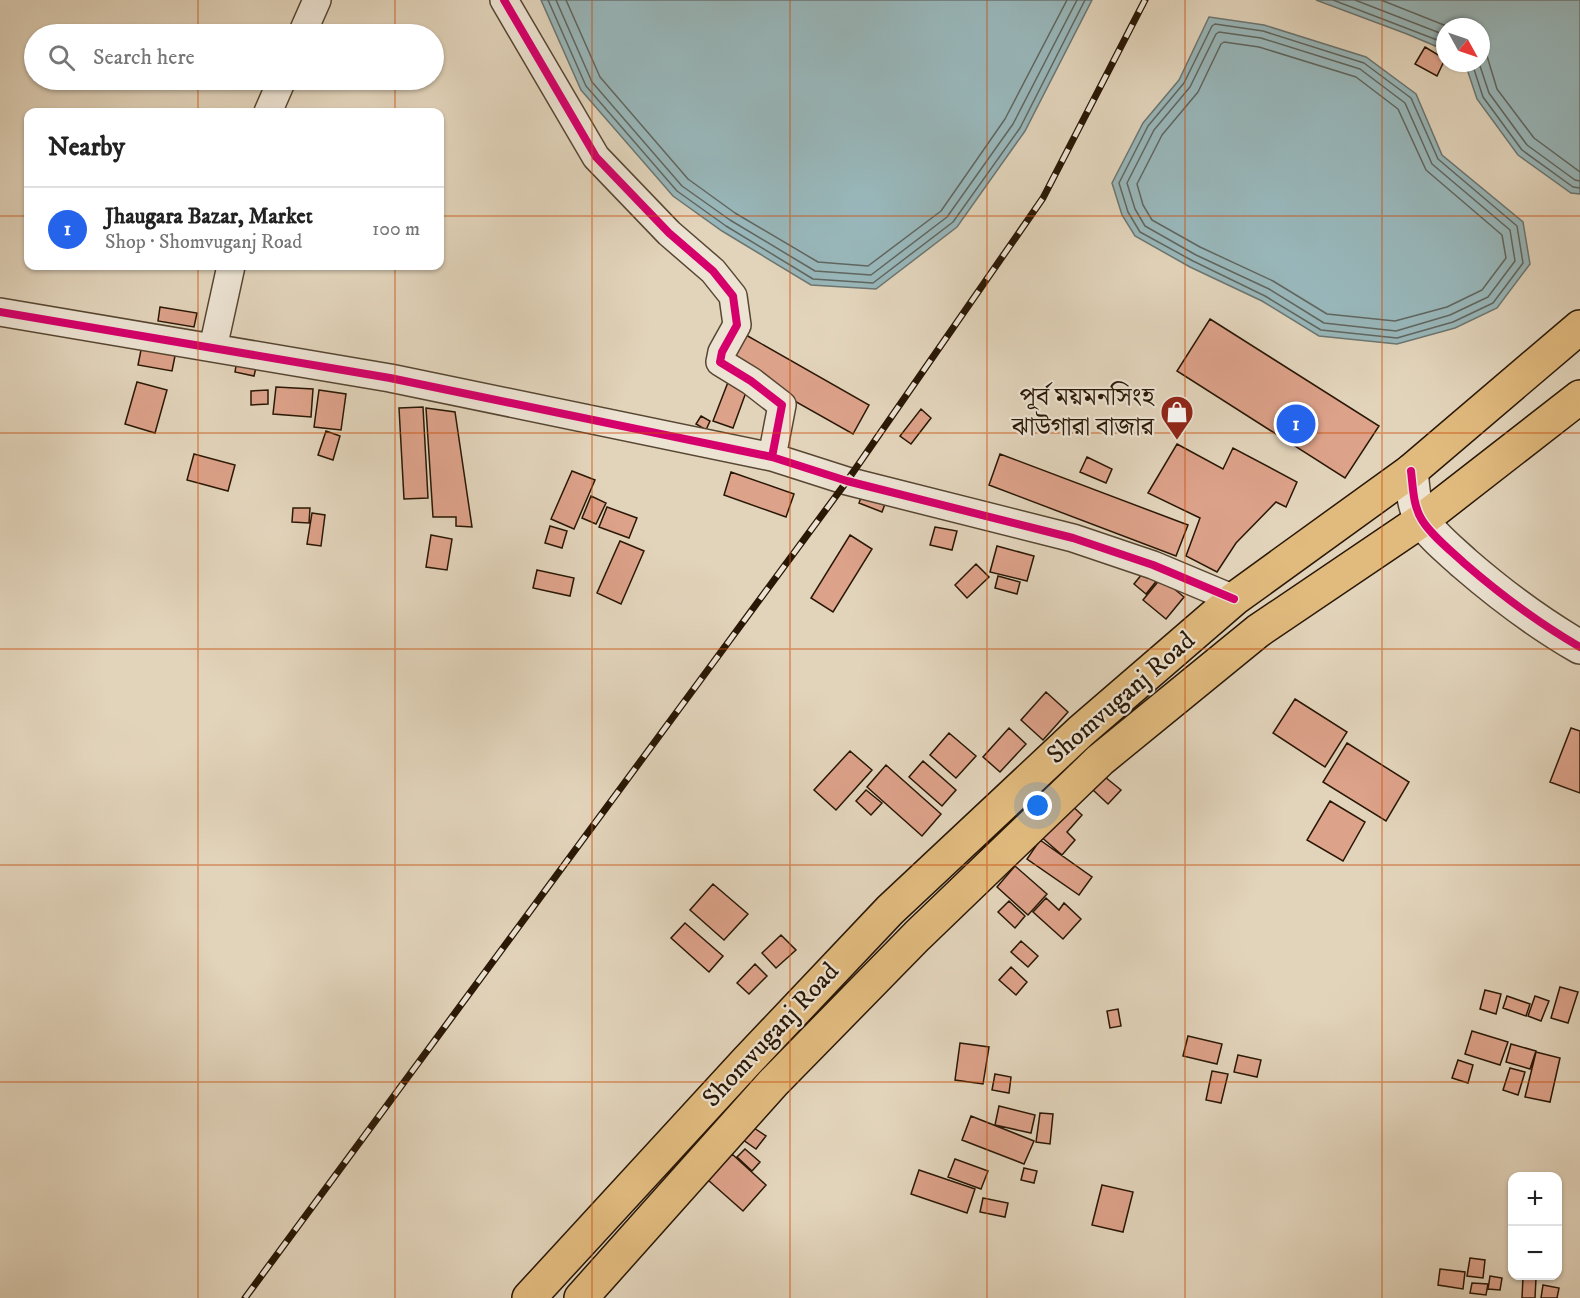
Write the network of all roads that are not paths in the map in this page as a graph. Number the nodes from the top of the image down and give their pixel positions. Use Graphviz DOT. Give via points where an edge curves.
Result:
graph roads {
  1 [pos="317,0"];
  2 [pos="504,0"];
  3 [pos="306,24"];
  4 [pos="278,90"];
  5 [pos="270,108"];
  6 [pos="230,270"];
  7 [pos="0,312"];
  8 [pos="1580,327"];
  9 [pos="213,348"];
  10 [pos="1580,397"];
  11 [pos="772,457"];
  12 [pos="1411,471"];
  13 [pos="1422,520"];
  14 [pos="1234,599"];
  15 [pos="1580,647"];
  16 [pos="530,1298"];
  17 [pos="581,1298"];
  1 -- 3 [label="street"];
  2 -- 11 [label="street" via="596,157 713,271 733,296 737,325 720,362 782,405"];
  4 -- 5 [label="street"];
  6 -- 9 [label="street"];
  7 -- 9 [label="street"];
  8 -- 12 [label="main road, Shomvuganj Road"];
  9 -- 11 [label="street" via="390,378"];
  10 -- 13 [label="main road, Shomvuganj Road"];
  11 -- 14 [label="street" via="1073,538 1153,565"];
  12 -- 13 [label="street"];
  12 -- 14 [label="main road, Shomvuganj Road"];
  13 -- 15 [label="street" via="1501,594"];
  13 -- 17 [label="main road, Shomvuganj Road" via="1258,631 1100,760 917,936 773,1083"];
  14 -- 16 [label="main road, Shomvuganj Road" via="1081,731 890,910"];
}
